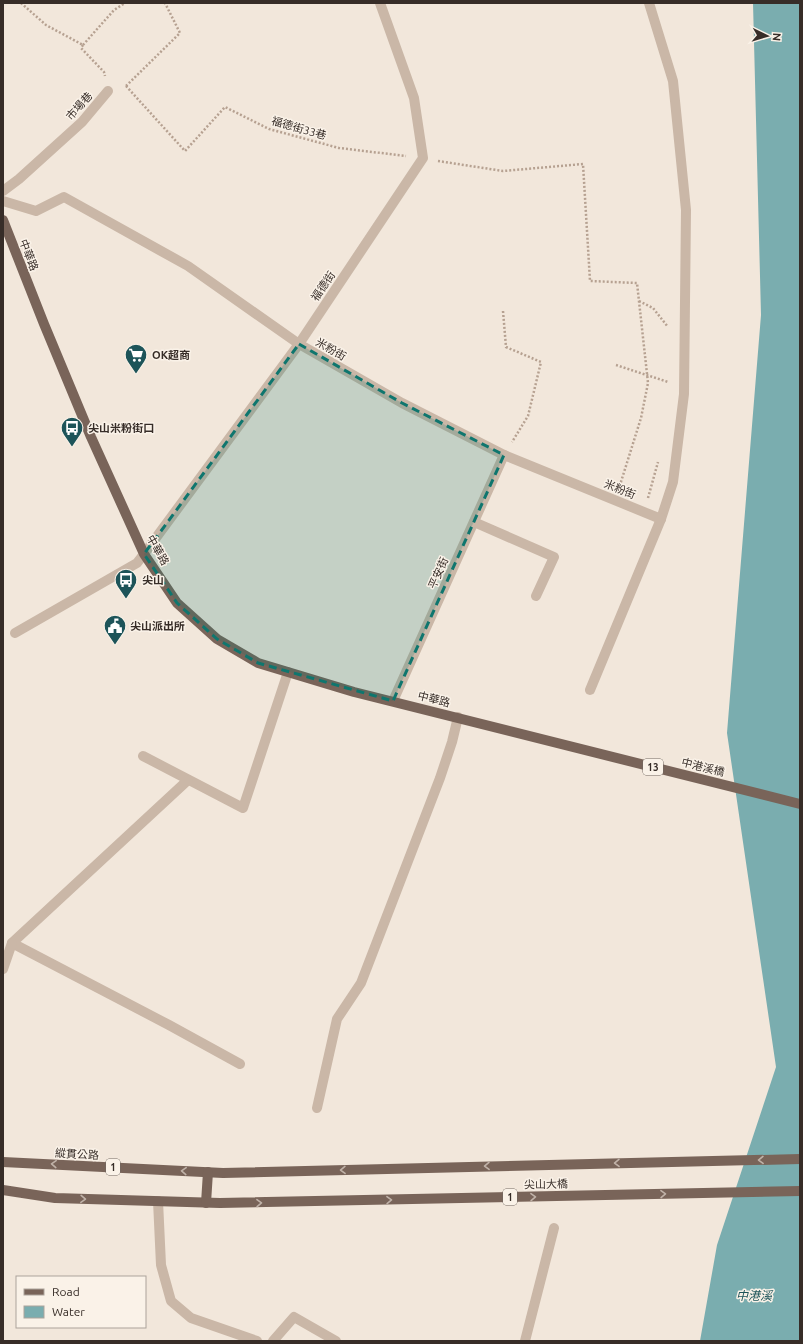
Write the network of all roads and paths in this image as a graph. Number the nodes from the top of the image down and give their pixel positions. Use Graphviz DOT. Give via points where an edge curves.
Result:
graph roads {
  1 [pos="21,3"];
  2 [pos="125,3"];
  3 [pos="165,3"];
  4 [pos="380,3"];
  5 [pos="649,3"];
  6 [pos="83,45"];
  7 [pos="126,86"];
  8 [pos="108,91"];
  9 [pos="423,158"];
  10 [pos="3,191"];
  11 [pos="3,201"];
  12 [pos="3,220"];
  13 [pos="639,301"];
  14 [pos="503,311"];
  15 [pos="670,331"];
  16 [pos="299,344"];
  17 [pos="616,364"];
  18 [pos="648,376"];
  19 [pos="671,376"];
  20 [pos="504,455"];
  21 [pos="616,500"];
  22 [pos="661,518"];
  23 [pos="474,522"];
  24 [pos="144,554"];
  25 [pos="536,596"];
  26 [pos="15,633"];
  27 [pos="288,672"];
  28 [pos="590,690"];
  29 [pos="393,701"];
  30 [pos="458,717"];
  31 [pos="506,729"];
  32 [pos="143,756"];
  33 [pos="188,780"];
  34 [pos="800,804"];
  35 [pos="12,943"];
  36 [pos="3,969"];
  37 [pos="240,1064"];
  38 [pos="317,1108"];
  39 [pos="800,1159"];
  40 [pos="3,1162"];
  41 [pos="208,1172"];
  42 [pos="223,1173"];
  43 [pos="3,1190"];
  44 [pos="800,1191"];
  45 [pos="158,1201"];
  46 [pos="206,1203"];
  47 [pos="554,1228"];
  48 [pos="257,1341"];
  49 [pos="273,1341"];
  50 [pos="336,1341"];
  51 [pos="525,1341"];
  1 -- 6 [label="path" via="46,26"];
  2 -- 6 [label="path" via="114,10"];
  3 -- 7 [label="path, 市場巷" via="180,33"];
  4 -- 9 [label="street" via="414,98"];
  5 -- 22 [label="street" via="673,81 686,210 684,394 673,482"];
  6 -- 8 [label="path" via="81,48 104,72"];
  7 -- 8 [label="path, 市場巷" via="116,96"];
  7 -- 9 [label="path, 福德街33巷" via="185,151 225,107 269,129 339,148"];
  8 -- 10 [label="street, 市場巷" via="82,122"];
  9 -- 13 [label="path" via="503,171 583,164 590,281 638,283"];
  9 -- 16 [label="street, 福德街"];
  11 -- 16 [label="street, 米粉街" via="36,211 64,197 188,266"];
  12 -- 24 [label="main road, 中華路 / 13" via="52,346"];
  13 -- 15 [label="path" via="654,308"];
  13 -- 18 [label="path"];
  14 -- 20 [label="path" via="506,346 541,362 528,416"];
  16 -- 20 [label="street, 米粉街" via="402,403"];
  16 -- 24 [label="street, 福德街"];
  17 -- 18 [label="path"];
  18 -- 19 [label="path" via="671,383"];
  18 -- 21 [label="path" via="641,418"];
  20 -- 21 [label="street, 米粉街"];
  20 -- 23 [label="street, 平安街"];
  21 -- 22 [label="street, 米粉街"];
  22 -- 28 [label="street"];
  23 -- 25 [label="street" via="554,557"];
  23 -- 29 [label="street, 平安街"];
  24 -- 26 [label="street, 福德街" via="137,563"];
  24 -- 27 [label="main road, 中華路 / 13" via="177,603 217,639 258,663"];
  27 -- 29 [label="main road, 中華路 / 13"];
  27 -- 33 [label="street" via="243,808"];
  29 -- 30 [label="main road, 中華路 / 13"];
  30 -- 31 [label="main road, 中華路 / 13"];
  30 -- 38 [label="street" via="440,778 361,983 337,1019"];
  31 -- 34 [label="main road, 中港溪橋 / 13"];
  32 -- 33 [label="street"];
  33 -- 35 [label="street"];
  35 -- 36 [label="street"];
  35 -- 37 [label="street"];
  39 -- 42 [label="main road, 尖山大橋 / 1, one-way"];
  41 -- 40 [label="main road, 縱貫公路 / 1, one-way"];
  41 -- 42 [label="main road, 縱貫公路 / 1"];
  41 -- 46 [label="main road"];
  43 -- 45 [label="main road, 1, one-way" via="55,1198"];
  46 -- 44 [label="main road, 尖山大橋 / 1, one-way"];
  45 -- 46 [label="main road, 1"];
  45 -- 48 [label="street" via="161,1265 171,1301 191,1318"];
  47 -- 51 [label="street"];
  49 -- 50 [label="street" via="294,1317"];
}
